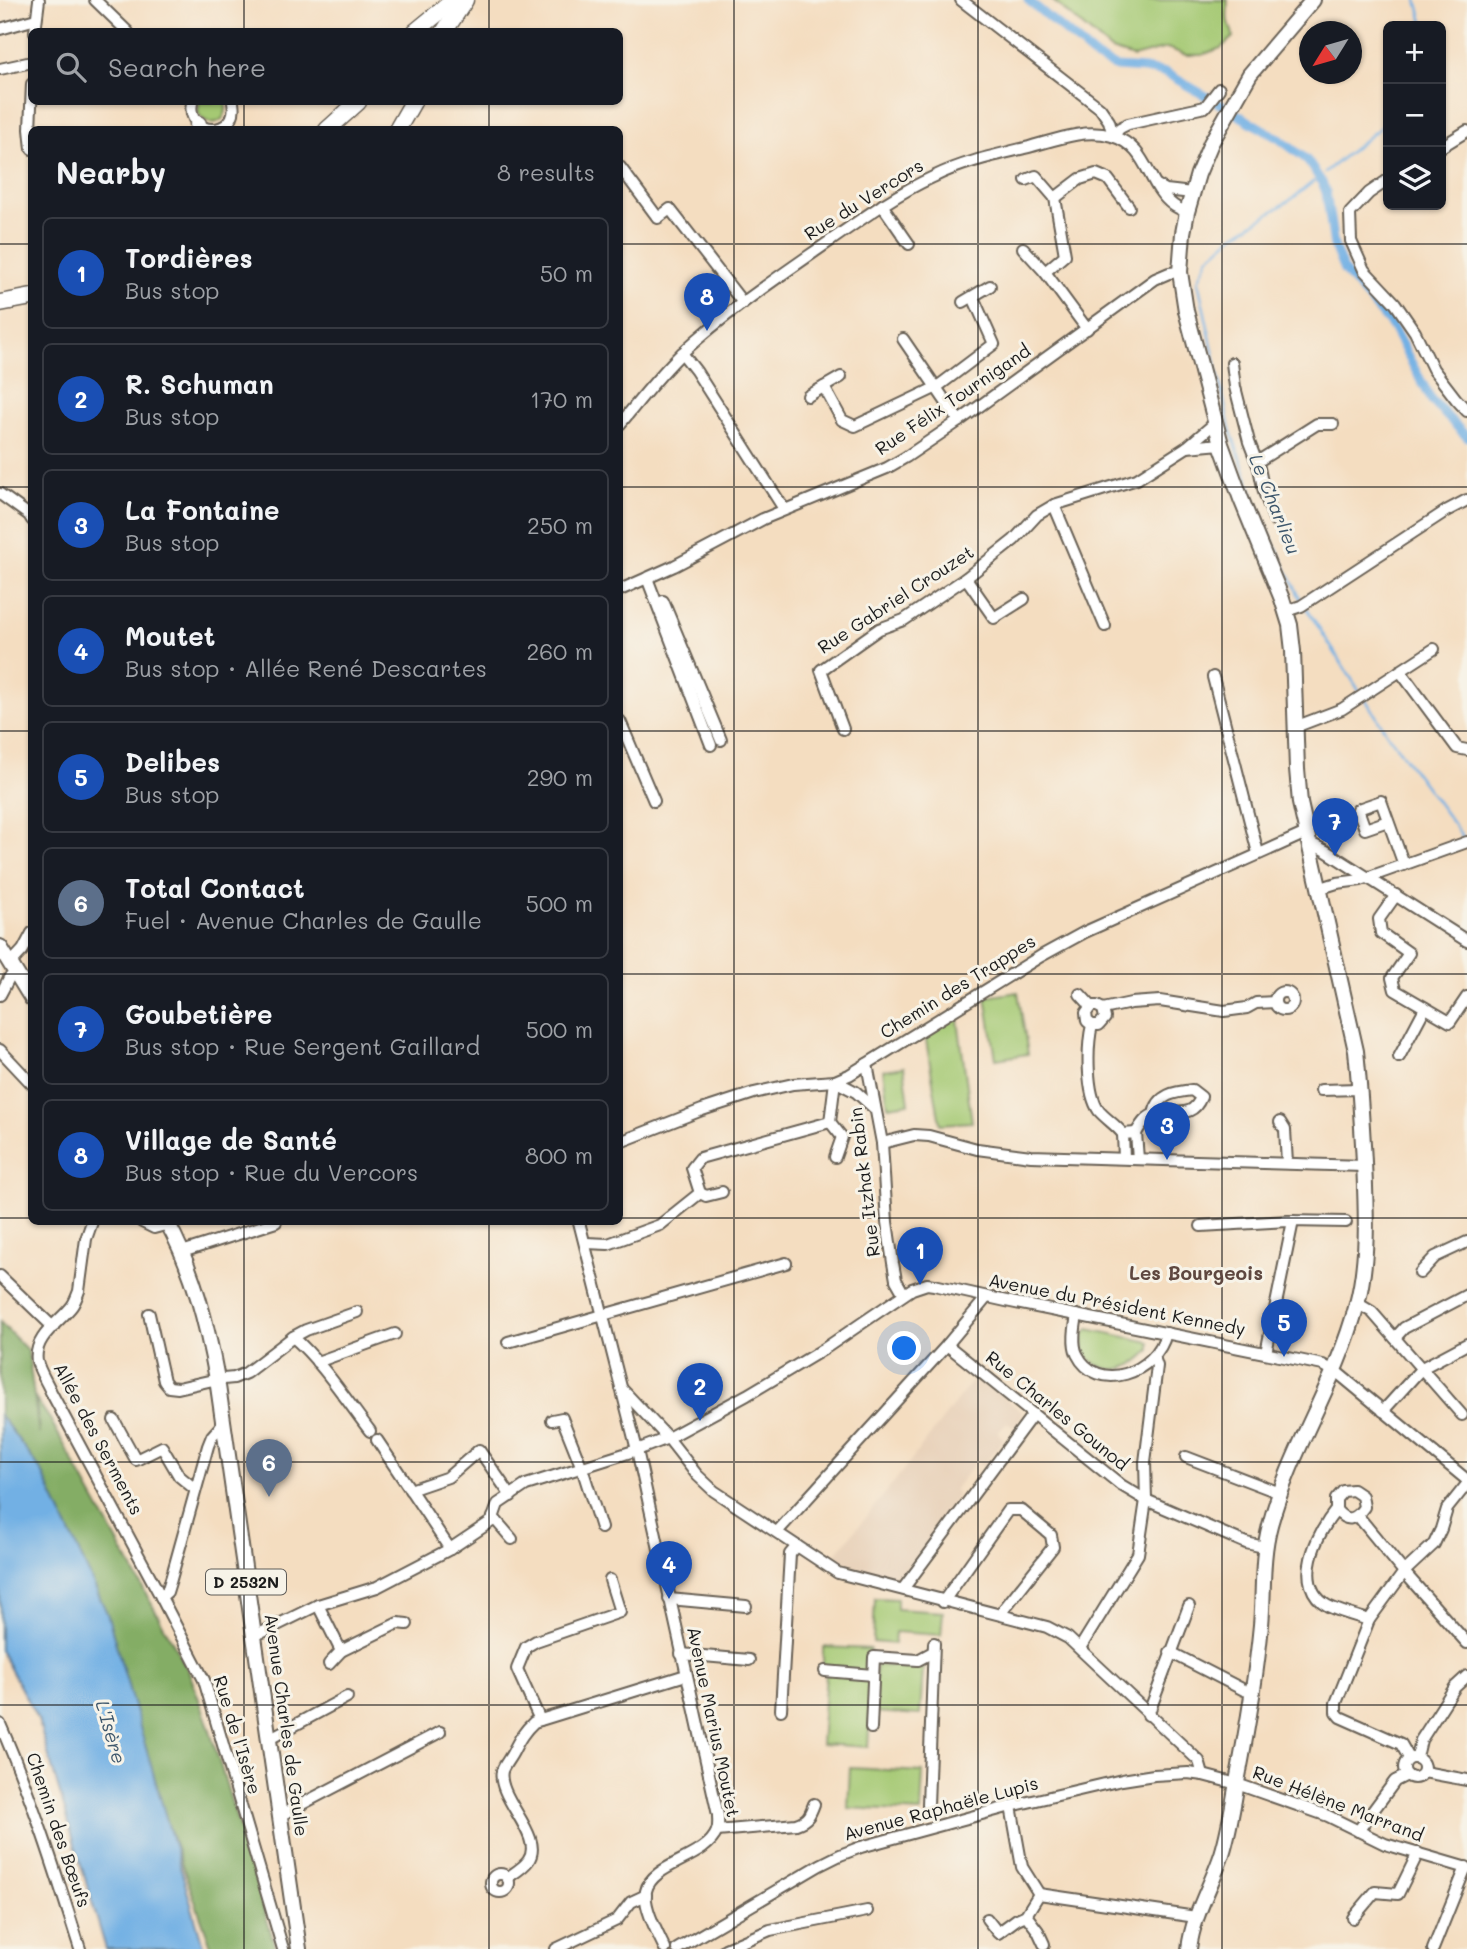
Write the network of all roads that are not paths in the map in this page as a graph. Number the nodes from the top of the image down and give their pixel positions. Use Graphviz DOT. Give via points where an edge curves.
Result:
graph roads {
  1 [pos="39,0"];
  2 [pos="95,0"];
  3 [pos="454,0"];
  4 [pos="463,0"];
  5 [pos="961,0"];
  6 [pos="1313,0"];
  7 [pos="36,19"];
  8 [pos="35,28"];
  9 [pos="124,28"];
  10 [pos="420,28"];
  11 [pos="434,28"];
  12 [pos="446,28"];
  13 [pos="0,29"];
  14 [pos="28,63"];
  15 [pos="0,69"];
  16 [pos="1219,89"];
  17 [pos="31,105"];
  18 [pos="191,105"];
  19 [pos="234,105"];
  20 [pos="355,105"];
  21 [pos="411,105"];
  22 [pos="232,118"];
  23 [pos="30,126"];
  24 [pos="197,126"];
  25 [pos="222,126"];
  26 [pos="235,126"];
  27 [pos="331,126"];
  28 [pos="399,126"];
  29 [pos="1467,131"];
  30 [pos="1113,136"];
  31 [pos="1446,144"];
  32 [pos="623,171"];
  33 [pos="1026,180"];
  34 [pos="1383,183"];
  35 [pos="1157,184"];
  36 [pos="1192,193"];
  37 [pos="1055,198"];
  38 [pos="882,205"];
  39 [pos="1129,207"];
  40 [pos="1187,212"];
  41 [pos="909,244"];
  42 [pos="1023,248"];
  43 [pos="1045,272"];
  44 [pos="1180,272"];
  45 [pos="990,286"];
  46 [pos="28,298"];
  47 [pos="0,303"];
  48 [pos="743,303"];
  49 [pos="1087,329"];
  50 [pos="903,339"];
  51 [pos="682,353"];
  52 [pos="1232,363"];
  53 [pos="841,377"];
  54 [pos="824,387"];
  55 [pos="937,387"];
  56 [pos="808,396"];
  57 [pos="1467,411"];
  58 [pos="623,421"];
  59 [pos="959,421"];
  60 [pos="1215,423"];
  61 [pos="1333,424"];
  62 [pos="1221,444"];
  63 [pos="1187,447"];
  64 [pos="1257,462"];
  65 [pos="0,494"];
  66 [pos="1253,496"];
  67 [pos="1467,500"];
  68 [pos="1054,505"];
  69 [pos="784,509"];
  70 [pos="28,514"];
  71 [pos="1275,521"];
  72 [pos="649,577"];
  73 [pos="966,578"];
  74 [pos="623,589"];
  75 [pos="1024,599"];
  76 [pos="1286,611"];
  77 [pos="1105,626"];
  78 [pos="1434,649"];
  79 [pos="1400,671"];
  80 [pos="1213,677"];
  81 [pos="1295,727"];
  82 [pos="623,728"];
  83 [pos="843,729"];
  84 [pos="716,743"];
  85 [pos="1467,750"];
  86 [pos="654,801"];
  87 [pos="1388,821"];
  88 [pos="1307,839"];
  89 [pos="1465,843"];
  90 [pos="1258,853"];
  91 [pos="1404,865"];
  92 [pos="1367,877"];
  93 [pos="1318,889"];
  94 [pos="1396,895"];
  95 [pos="28,941"];
  96 [pos="1467,941"];
  97 [pos="0,947"];
  98 [pos="13,968"];
  99 [pos="28,992"];
  100 [pos="1080,994"];
  101 [pos="0,995"];
  102 [pos="1467,997"];
  103 [pos="1275,1002"];
  104 [pos="1091,1006"];
  105 [pos="1425,1008"];
  106 [pos="1103,1009"];
  107 [pos="1092,1025"];
  108 [pos="0,1050"];
  109 [pos="1399,1057"];
  110 [pos="867,1064"];
  111 [pos="28,1080"];
  112 [pos="835,1081"];
  113 [pos="1360,1089"];
  114 [pos="1321,1090"];
  115 [pos="875,1109"];
  116 [pos="1154,1114"];
  117 [pos="830,1122"];
  118 [pos="1280,1122"];
  119 [pos="1136,1133"];
  120 [pos="1123,1134"];
  121 [pos="623,1141"];
  122 [pos="882,1143"];
  123 [pos="835,1157"];
  124 [pos="1124,1158"];
  125 [pos="1138,1159"];
  126 [pos="1286,1163"];
  127 [pos="1364,1166"];
  128 [pos="722,1192"];
  129 [pos="701,1193"];
  130 [pos="1293,1221"];
  131 [pos="1346,1222"];
  132 [pos="91,1225"];
  133 [pos="169,1225"];
  134 [pos="267,1225"];
  135 [pos="580,1225"];
  136 [pos="1201,1226"];
  137 [pos="1467,1242"];
  138 [pos="586,1243"];
  139 [pos="182,1252"];
  140 [pos="786,1263"];
  141 [pos="1420,1273"];
  142 [pos="0,1276"];
  143 [pos="904,1294"];
  144 [pos="1467,1295"];
  145 [pos="987,1297"];
  146 [pos="1357,1303"];
  147 [pos="357,1312"];
  148 [pos="149,1314"];
  149 [pos="603,1314"];
  150 [pos="1077,1315"];
  151 [pos="53,1328"];
  152 [pos="1166,1333"];
  153 [pos="395,1334"];
  154 [pos="293,1337"];
  155 [pos="1395,1338"];
  156 [pos="508,1342"];
  157 [pos="1467,1344"];
  158 [pos="947,1345"];
  159 [pos="1266,1353"];
  160 [pos="1154,1357"];
  161 [pos="317,1362"];
  162 [pos="1422,1368"];
  163 [pos="1334,1370"];
  164 [pos="217,1379"];
  165 [pos="619,1385"];
  166 [pos="1383,1411"];
  167 [pos="1032,1414"];
  168 [pos="1462,1415"];
  169 [pos="114,1420"];
  170 [pos="552,1420"];
  171 [pos="225,1426"];
  172 [pos="668,1438"];
  173 [pos="637,1450"];
  174 [pos="1186,1457"];
  175 [pos="582,1468"];
  176 [pos="1467,1482"];
  177 [pos="195,1489"];
  178 [pos="410,1490"];
  179 [pos="1280,1493"];
  180 [pos="511,1496"];
  181 [pos="1146,1500"];
  182 [pos="1336,1510"];
  183 [pos="1358,1516"];
  184 [pos="493,1517"];
  185 [pos="601,1528"];
  186 [pos="777,1532"];
  187 [pos="512,1539"];
  188 [pos="797,1546"];
  189 [pos="1264,1547"];
  190 [pos="450,1549"];
  191 [pos="1404,1572"];
  192 [pos="610,1580"];
  193 [pos="903,1589"];
  194 [pos="160,1597"];
  195 [pos="669,1599"];
  196 [pos="943,1602"];
  197 [pos="318,1605"];
  198 [pos="746,1605"];
  199 [pos="1189,1606"];
  200 [pos="1002,1615"];
  201 [pos="1369,1620"];
  202 [pos="407,1624"];
  203 [pos="254,1634"];
  204 [pos="1467,1643"];
  205 [pos="1080,1648"];
  206 [pos="341,1651"];
  207 [pos="1170,1652"];
  208 [pos="681,1654"];
  209 [pos="749,1660"];
  210 [pos="329,1664"];
  211 [pos="825,1671"];
  212 [pos="686,1675"];
  213 [pos="873,1675"];
  214 [pos="1467,1676"];
  215 [pos="1253,1692"];
  216 [pos="347,1697"];
  217 [pos="781,1710"];
  218 [pos="1148,1715"];
  219 [pos="540,1720"];
  220 [pos="0,1724"];
  221 [pos="871,1728"];
  222 [pos="440,1732"];
  223 [pos="269,1739"];
  224 [pos="1413,1758"];
  225 [pos="1424,1772"];
  226 [pos="1203,1775"];
  227 [pos="1407,1775"];
  228 [pos="1467,1780"];
  229 [pos="1237,1784"];
  230 [pos="814,1804"];
  231 [pos="928,1805"];
  232 [pos="1011,1806"];
  233 [pos="279,1816"];
  234 [pos="717,1831"];
  235 [pos="1358,1831"];
  236 [pos="1418,1853"];
  237 [pos="1466,1868"];
  238 [pos="507,1878"];
  239 [pos="1038,1894"];
  240 [pos="646,1895"];
  241 [pos="867,1911"];
  242 [pos="1026,1915"];
  243 [pos="1196,1917"];
  244 [pos="1353,1917"];
  245 [pos="987,1919"];
  246 [pos="1044,1944"];
  247 [pos="684,1947"];
  248 [pos="80,1949"];
  249 [pos="282,1949"];
  250 [pos="299,1949"];
  251 [pos="556,1949"];
  252 [pos="664,1949"];
  253 [pos="725,1949"];
  254 [pos="1189,1949"];
  255 [pos="1433,1949"];
  1 -- 7 [label="street"];
  2 -- 9 [label="street"];
  3 -- 10 [label="highway"];
  4 -- 11 [label="highway"];
  4 -- 12 [label="highway"];
  5 -- 30 [label="street" via="1101,108"];
  6 -- 36 [label="main road" via="1250,74 1210,143"];
  7 -- 8 [label="street"];
  7 -- 13 [label="street"];
  14 -- 15 [label="street"];
  16 -- 30 [label="street" via="1205,107 1128,124"];
  17 -- 23 [label="street"];
  18 -- 24 [label="street"];
  19 -- 22 [label="street"];
  20 -- 27 [label="highway"];
  21 -- 28 [label="highway"];
  22 -- 25 [label="street"];
  22 -- 26 [label="street"];
  29 -- 31 [label="street"];
  30 -- 35 [label="street" via="1136,150"];
  30 -- 38 [label="street, Rue du Vercors" via="1076,135 971,162"];
  32 -- 48 [label="street" via="658,218 670,209"];
  33 -- 37 [label="street" via="1036,176"];
  34 -- 57 [label="street" via="1350,213 1352,241 1364,270 1395,303 1433,369"];
  35 -- 36 [label="street" via="1166,190"];
  35 -- 40 [label="street" via="1172,205"];
  36 -- 40 [label="main road"];
  37 -- 39 [label="street" via="1080,179 1096,174 1108,179"];
  37 -- 43 [label="street" via="1065,255"];
  38 -- 41 [label="street"];
  38 -- 48 [label="street, Rue du Vercors"];
  40 -- 44 [label="main road"];
  42 -- 43 [label="street"];
  43 -- 49 [label="street"];
  44 -- 49 [label="street, Rue Félix Tournigand" via="1155,279"];
  44 -- 60 [label="main road"];
  45 -- 55 [label="street" via="968,299 994,344"];
  46 -- 47 [label="highway"];
  48 -- 51 [label="street, Rue du Vercors"];
  49 -- 59 [label="street, Rue Félix Tournigand"];
  50 -- 55 [label="street"];
  51 -- 58 [label="street, Rue du Vercors"];
  51 -- 69 [label="street"];
  52 -- 64 [label="street"];
  53 -- 54 [label="street"];
  54 -- 55 [label="street" via="842,421 855,426"];
  54 -- 56 [label="street"];
  55 -- 59 [label="street"];
  59 -- 69 [label="street, Rue Félix Tournigand" via="887,468"];
  60 -- 62 [label="main road"];
  60 -- 63 [label="street, Rue Gabriel Crouzet"];
  61 -- 64 [label="street" via="1317,424"];
  62 -- 63 [label="street, Rue Gabriel Crouzet"];
  62 -- 66 [label="main road"];
  63 -- 68 [label="street, Rue Gabriel Crouzet" via="1137,479"];
  64 -- 66 [label="street"];
  65 -- 70 [label="street"];
  66 -- 71 [label="street"];
  66 -- 76 [label="main road"];
  67 -- 76 [label="street"];
  68 -- 73 [label="street, Rue Gabriel Crouzet"];
  68 -- 77 [label="street"];
  69 -- 72 [label="street, Rue Félix Tournigand"];
  72 -- 74 [label="street, Rue Félix Tournigand"];
  72 -- 84 [label="street"];
  73 -- 75 [label="street" via="994,618"];
  73 -- 83 [label="street, Rue Gabriel Crouzet" via="904,620 879,629 821,670"];
  76 -- 81 [label="main road" via="1292,638"];
  78 -- 79 [label="street"];
  79 -- 81 [label="street" via="1342,709"];
  79 -- 85 [label="street" via="1457,748"];
  80 -- 90 [label="street"];
  81 -- 88 [label="main road"];
  82 -- 86 [label="street"];
  87 -- 91 [label="street"];
  88 -- 90 [label="street, Chemin des Trappes"];
  88 -- 92 [label="street"];
  88 -- 93 [label="main road"];
  89 -- 91 [label="street"];
  90 -- 110 [label="street, Chemin des Trappes" via="1085,932"];
  91 -- 92 [label="street"];
  92 -- 93 [label="street"];
  92 -- 94 [label="street"];
  93 -- 113 [label="main road" via="1356,1051"];
  94 -- 96 [label="street"];
  94 -- 105 [label="street" via="1379,919 1381,933 1409,953 1392,978 1395,990"];
  95 -- 98 [label="street"];
  97 -- 98 [label="main road"];
  98 -- 99 [label="main road"];
  98 -- 101 [label="street"];
  100 -- 104 [label="street"];
  102 -- 105 [label="street" via="1451,1022"];
  103 -- 106 [label="street" via="1224,1011 1160,1001"];
  104 -- 106 [label="street"];
  104 -- 107 [label="street" via="1086,1013"];
  105 -- 109 [label="street"];
  106 -- 107 [label="street" via="1105,1018"];
  107 -- 120 [label="street" via="1088,1040 1092,1099"];
  108 -- 111 [label="street"];
  110 -- 112 [label="street, Chemin des Trappes"];
  110 -- 115 [label="street, Rue Itzhak Rabin"];
  112 -- 115 [label="street" via="856,1091"];
  112 -- 117 [label="street"];
  112 -- 121 [label="street, Chemin des Trappes" via="754,1093"];
  113 -- 114 [label="street"];
  113 -- 127 [label="main road"];
  115 -- 122 [label="street, Rue Itzhak Rabin"];
  116 -- 119 [label="street"];
  117 -- 123 [label="street" via="842,1137"];
  117 -- 129 [label="street" via="700,1158 692,1168"];
  118 -- 126 [label="street" via="1285,1130"];
  119 -- 120 [label="street"];
  119 -- 125 [label="street"];
  120 -- 124 [label="street"];
  122 -- 124 [label="street" via="914,1135 1031,1156"];
  122 -- 143 [label="street, Rue Itzhak Rabin" via="887,1222 896,1280"];
  124 -- 125 [label="street"];
  125 -- 126 [label="street"];
  126 -- 127 [label="street"];
  127 -- 146 [label="main road" via="1367,1213"];
  128 -- 129 [label="street"];
  129 -- 138 [label="street" via="660,1225 608,1244"];
  130 -- 131 [label="street"];
  130 -- 136 [label="street"];
  130 -- 159 [label="street"];
  132 -- 151 [label="street, Allée des Serments" via="78,1295"];
  133 -- 139 [label="main road, Avenue Charles de Gaulle / D 2532N"];
  134 -- 139 [label="street"];
  135 -- 138 [label="street, Avenue Marius Moutet"];
  137 -- 141 [label="street" via="1435,1257"];
  138 -- 149 [label="street, Avenue Marius Moutet"];
  139 -- 164 [label="main road, Avenue Charles de Gaulle / D 2532N" via="207,1326"];
  140 -- 149 [label="street"];
  142 -- 151 [label="street"];
  143 -- 145 [label="street, Avenue du Président Kennedy" via="920,1285 934,1285"];
  143 -- 172 [label="street" via="824,1349"];
  144 -- 155 [label="street" via="1404,1328"];
  145 -- 150 [label="street, Avenue du Président Kennedy"];
  145 -- 158 [label="street"];
  146 -- 155 [label="street" via="1372,1312"];
  146 -- 163 [label="main road"];
  147 -- 154 [label="street"];
  148 -- 164 [label="street" via="169,1387"];
  149 -- 156 [label="street"];
  149 -- 165 [label="street, Avenue Marius Moutet"];
  150 -- 152 [label="street, Avenue du Président Kennedy"];
  150 -- 160 [label="street" via="1076,1352 1090,1369 1112,1376 1130,1373"];
  151 -- 194 [label="street, Allée des Serments" via="45,1334 37,1360"];
  152 -- 159 [label="street, Avenue du Président Kennedy"];
  152 -- 160 [label="street"];
  153 -- 161 [label="street"];
  154 -- 161 [label="street"];
  154 -- 164 [label="street" via="246,1373"];
  155 -- 162 [label="street"];
  157 -- 162 [label="street"];
  158 -- 167 [label="street, Rue Charles Gounod"];
  158 -- 186 [label="street"];
  159 -- 163 [label="street, Avenue du Président Kennedy"];
  160 -- 181 [label="street"];
  161 -- 178 [label="street"];
  162 -- 166 [label="street"];
  162 -- 168 [label="street"];
  163 -- 166 [label="street"];
  163 -- 179 [label="main road"];
  164 -- 171 [label="main road, Avenue Charles de Gaulle / D 2532N"];
  165 -- 172 [label="street"];
  165 -- 173 [label="street, Avenue Marius Moutet"];
  166 -- 176 [label="street"];
  167 -- 181 [label="street, Rue Charles Gounod"];
  167 -- 193 [label="street"];
  169 -- 177 [label="street" via="136,1460 162,1447 179,1476"];
  170 -- 175 [label="street" via="562,1418"];
  171 -- 177 [label="street" via="212,1436"];
  171 -- 203 [label="main road, Avenue Charles de Gaulle / D 2532N"];
  172 -- 173 [label="street"];
  172 -- 186 [label="street" via="714,1491"];
  173 -- 175 [label="street"];
  173 -- 195 [label="street, Avenue Marius Moutet"];
  174 -- 179 [label="street"];
  175 -- 180 [label="street" via="526,1485"];
  175 -- 185 [label="street"];
  176 -- 191 [label="street" via="1447,1509 1434,1544"];
  177 -- 194 [label="street" via="167,1592"];
  178 -- 180 [label="street" via="447,1478 479,1450"];
  178 -- 190 [label="street"];
  179 -- 189 [label="main road"];
  180 -- 184 [label="street" via="498,1504"];
  181 -- 189 [label="street, Rue Charles Gounod"];
  181 -- 205 [label="street" via="1138,1554"];
  182 -- 183 [label="street" via="1350,1519"];
  182 -- 183 [label="street" via="1336,1499 1343,1491 1353,1490 1362,1496 1364,1507"];
  182 -- 201 [label="street" via="1316,1538 1310,1579 1315,1594 1326,1605"];
  183 -- 191 [label="street"];
  184 -- 187 [label="street"];
  184 -- 190 [label="street"];
  186 -- 188 [label="street"];
  188 -- 193 [label="street" via="838,1573"];
  188 -- 217 [label="street" via="789,1554"];
  189 -- 215 [label="main road" via="1262,1624"];
  190 -- 197 [label="street" via="377,1587"];
  191 -- 201 [label="street"];
  191 -- 204 [label="street"];
  192 -- 219 [label="street" via="620,1612 526,1647 517,1669"];
  193 -- 196 [label="street"];
  194 -- 249 [label="street, Rue de l'Isère" via="204,1680"];
  195 -- 198 [label="street"];
  195 -- 208 [label="street, Avenue Marius Moutet"];
  196 -- 200 [label="street"];
  196 -- 200 [label="street" via="1008,1510 1021,1510 1051,1535 1053,1547"];
  197 -- 203 [label="street"];
  197 -- 206 [label="street"];
  199 -- 207 [label="street"];
  200 -- 205 [label="street" via="1054,1629"];
  201 -- 224 [label="street" via="1336,1712 1401,1744"];
  202 -- 206 [label="street" via="398,1623"];
  203 -- 223 [label="main road, Avenue Charles de Gaulle / D 2532N"];
  205 -- 218 [label="street"];
  206 -- 210 [label="street"];
  207 -- 215 [label="street"];
  207 -- 218 [label="street"];
  208 -- 209 [label="street"];
  208 -- 212 [label="street, Avenue Marius Moutet"];
  211 -- 213 [label="street"];
  212 -- 219 [label="street"];
  212 -- 234 [label="street, Avenue Marius Moutet" via="718,1815"];
  213 -- 221 [label="street"];
  213 -- 231 [label="street" via="874,1657 918,1660 934,1647"];
  214 -- 224 [label="street" via="1420,1740"];
  215 -- 229 [label="main road"];
  216 -- 223 [label="street"];
  218 -- 226 [label="street" via="1199,1761"];
  219 -- 238 [label="street" via="525,1730 502,1772 504,1787 533,1852 530,1860"];
  220 -- 248 [label="street, Chemin des Bœufs"];
  222 -- 233 [label="street"];
  223 -- 233 [label="main road, Avenue Charles de Gaulle / D 2532N"];
  224 -- 225 [label="street" via="1424,1763"];
  224 -- 227 [label="street" via="1404,1766"];
  225 -- 227 [label="street" via="1416,1778"];
  225 -- 228 [label="street"];
  226 -- 229 [label="street, Avenue Raphaële Lupis"];
  226 -- 232 [label="street, Avenue Raphaële Lupis" via="1133,1779"];
  227 -- 235 [label="street" via="1395,1781"];
  229 -- 235 [label="street, Rue Hélène Marrand"];
  229 -- 243 [label="main road" via="1222,1853"];
  230 -- 234 [label="street" via="803,1822"];
  232 -- 239 [label="street" via="1022,1867"];
  232 -- 247 [label="street, Avenue Raphaële Lupis" via="840,1855"];
  233 -- 250 [label="main road, Avenue Charles de Gaulle / D 2532N"];
  234 -- 240 [label="street, Avenue Marius Moutet" via="698,1851 653,1880"];
  235 -- 236 [label="street, Rue Hélène Marrand"];
  236 -- 237 [label="street, Rue Hélène Marrand"];
  236 -- 244 [label="street" via="1398,1894 1376,1892"];
  237 -- 255 [label="street"];
  239 -- 242 [label="street"];
  239 -- 243 [label="street"];
  240 -- 251 [label="street, Avenue Marius Moutet" via="631,1902 617,1920"];
  240 -- 252 [label="street"];
  241 -- 253 [label="street" via="770,1930"];
  242 -- 245 [label="street" via="998,1933"];
  242 -- 246 [label="street"];
  243 -- 254 [label="main road"];
}
